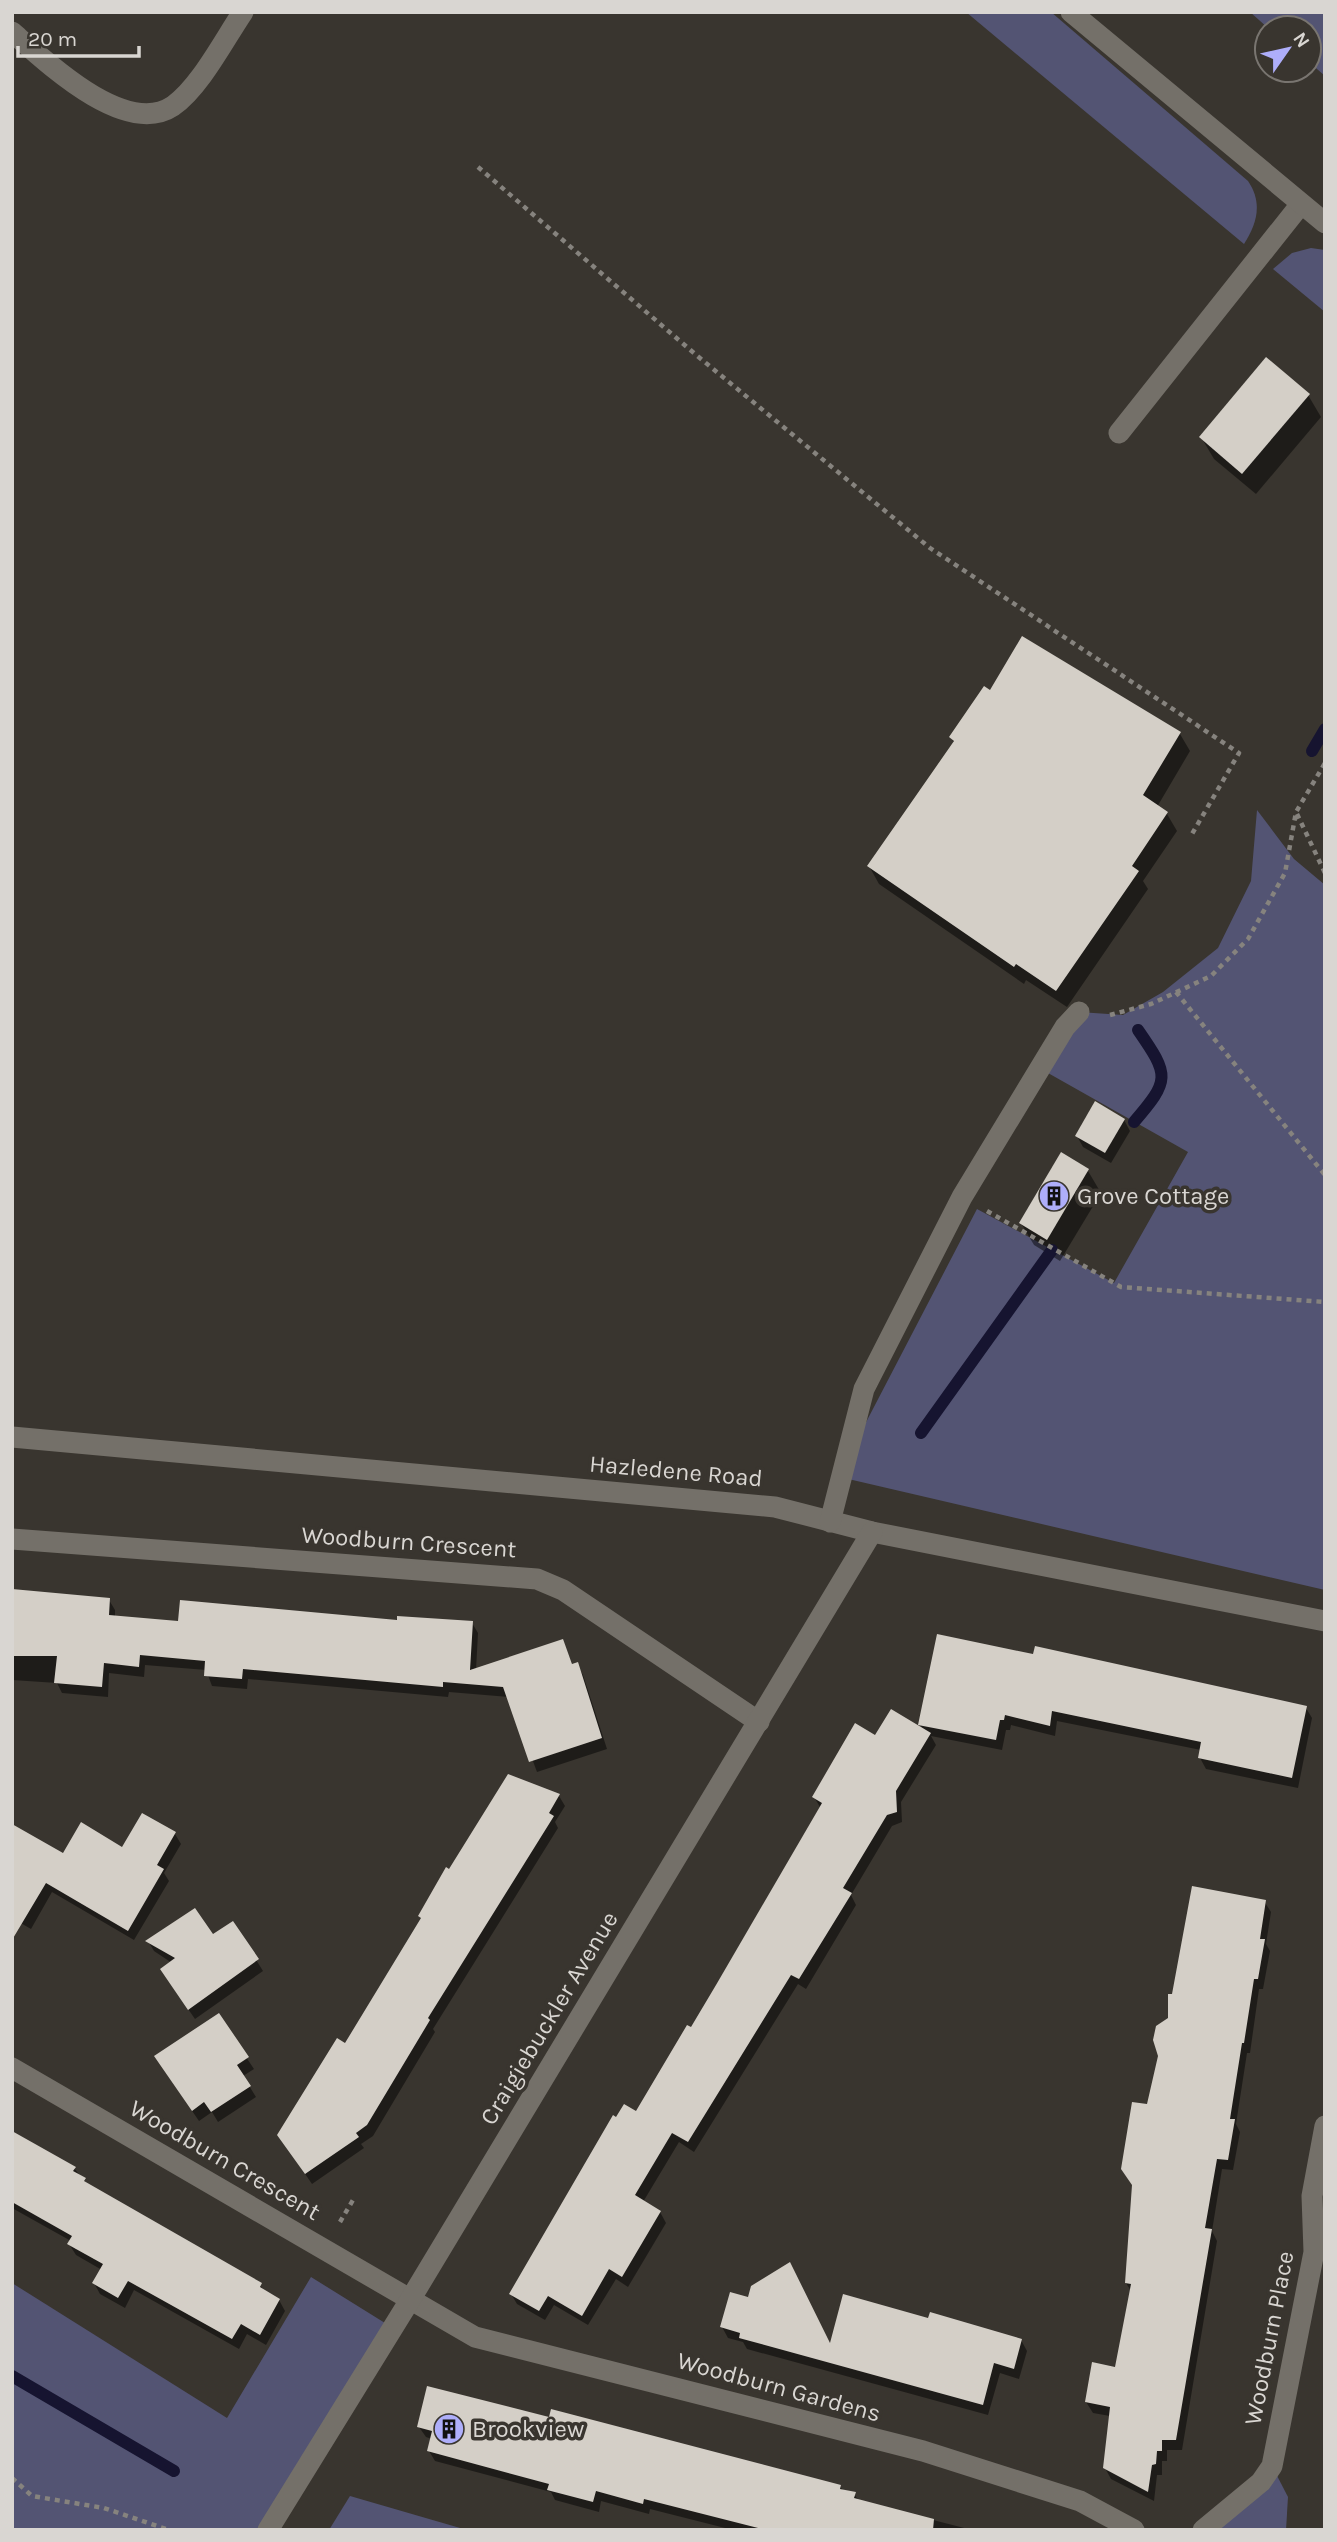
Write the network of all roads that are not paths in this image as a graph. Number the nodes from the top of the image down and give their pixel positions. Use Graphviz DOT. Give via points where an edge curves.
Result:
graph roads {
  1 [pos="243,12"];
  2 [pos="1071,12"];
  3 [pos="12,32"];
  4 [pos="1301,204"];
  5 [pos="1325,223"];
  6 [pos="1119,433"];
  7 [pos="1072,1020"];
  8 [pos="12,1437"];
  9 [pos="830,1522"];
  10 [pos="872,1532"];
  11 [pos="12,1539"];
  12 [pos="1325,1621"];
  13 [pos="759,1722"];
  14 [pos="12,2068"];
  15 [pos="1325,2126"];
  16 [pos="1318,2197"];
  17 [pos="410,2300"];
  18 [pos="268,2530"];
  19 [pos="1134,2530"];
  20 [pos="1203,2530"];
  1 -- 3 [label="street" via="189,92 171,108 146,113 123,110 98,98"];
  2 -- 4 [label="street"];
  4 -- 5 [label="street"];
  4 -- 6 [label="street"];
  7 -- 9 [label="street" via="962,1197 864,1389"];
  8 -- 9 [label="street, Hazledene Road" via="775,1507"];
  9 -- 10 [label="street, Hazledene Road"];
  10 -- 12 [label="street, Hazledene Road"];
  10 -- 13 [label="street, Craigiebuckler Avenue"];
  11 -- 13 [label="street, Woodburn Crescent" via="537,1579 563,1590"];
  13 -- 17 [label="street, Craigiebuckler Avenue"];
  14 -- 17 [label="street, Woodburn Crescent"];
  15 -- 16 [label="street, Woodburn Place"];
  16 -- 20 [label="street, Woodburn Place" via="1314,2252 1272,2466 1261,2482"];
  17 -- 18 [label="street, Craigiebuckler Avenue"];
  17 -- 19 [label="street, Woodburn Gardens" via="475,2337 923,2451 1080,2501"];
}
